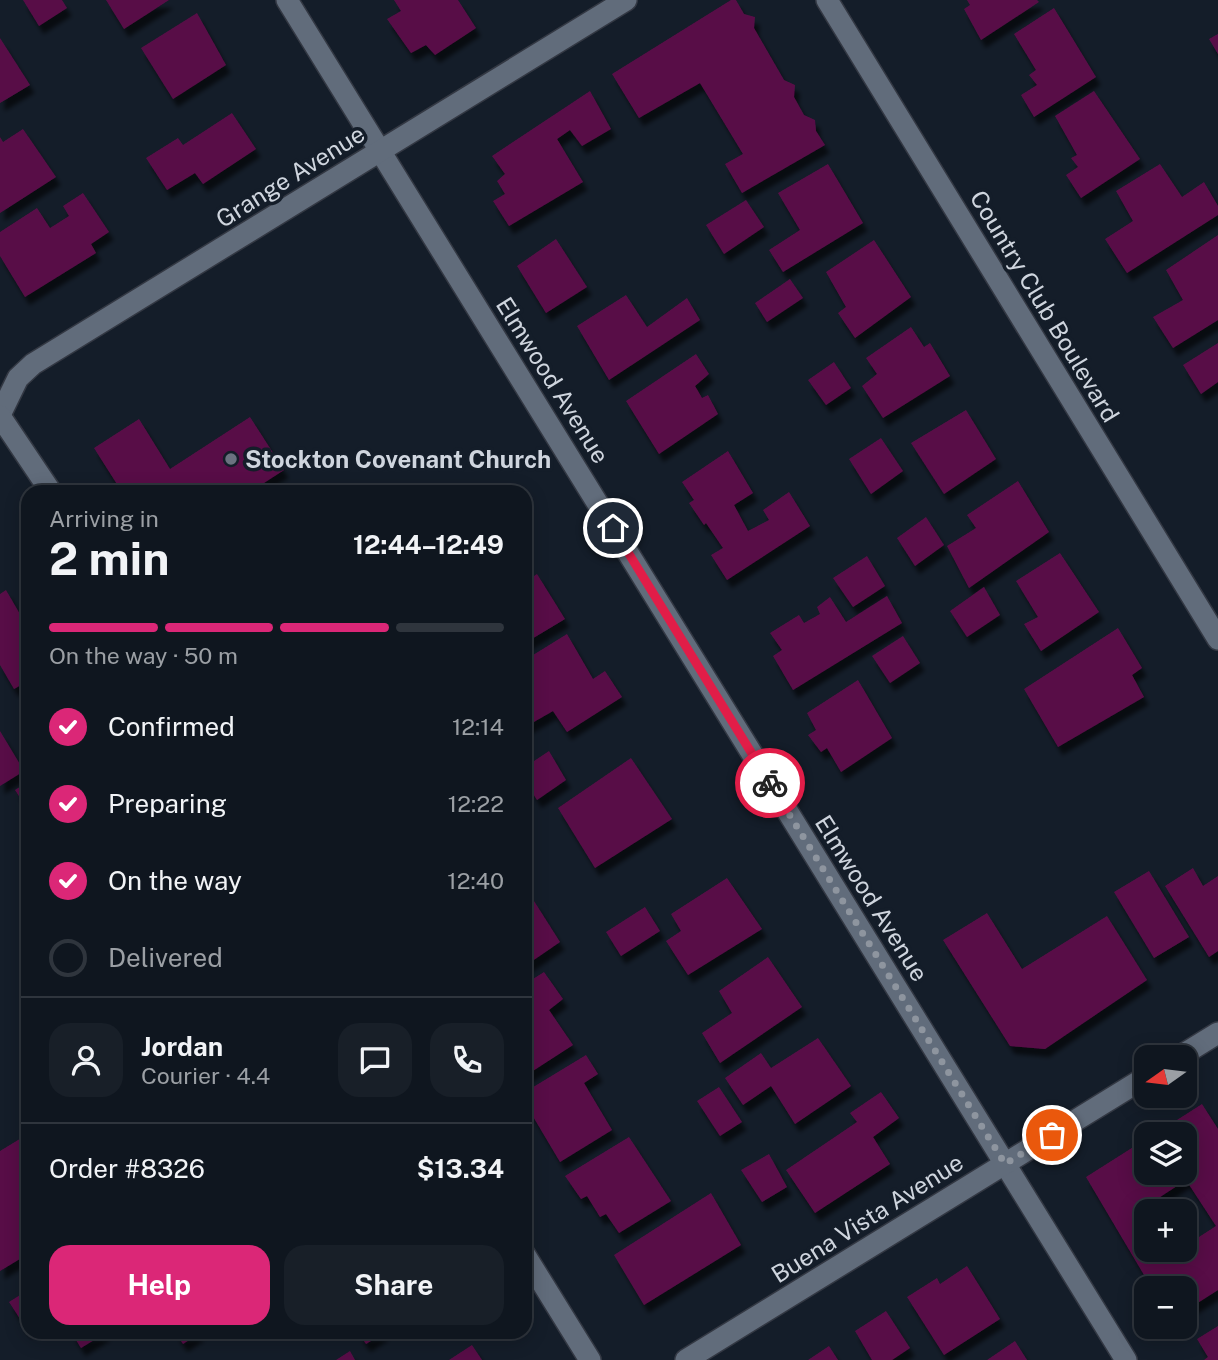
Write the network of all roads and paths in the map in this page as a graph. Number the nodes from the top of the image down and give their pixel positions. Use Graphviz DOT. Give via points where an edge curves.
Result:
graph roads {
  1 [pos="287,0"];
  2 [pos="625,0"];
  3 [pos="827,0"];
  4 [pos="381,151"];
  5 [pos="0,416"];
  6 [pos="46,485"];
  7 [pos="1218,639"];
  8 [pos="1218,1033"];
  9 [pos="1197,1046"];
  10 [pos="1134,1084"];
  11 [pos="1005,1164"];
  12 [pos="532,1266"];
  13 [pos="590,1360"];
  14 [pos="686,1360"];
  15 [pos="1126,1360"];
  1 -- 4 [label="street, Elmwood Avenue"];
  2 -- 4 [label="street, Grange Avenue"];
  3 -- 7 [label="street, Country Club Boulevard"];
  4 -- 5 [label="street, Grange Avenue" via="33,364 18,378"];
  4 -- 11 [label="street, Elmwood Avenue"];
  5 -- 6 [label="street"];
  8 -- 9 [label="street"];
  10 -- 11 [label="street, Buena Vista Avenue"];
  11 -- 14 [label="street, Buena Vista Avenue"];
  11 -- 15 [label="street, Elmwood Avenue"];
  12 -- 13 [label="street"];
}
